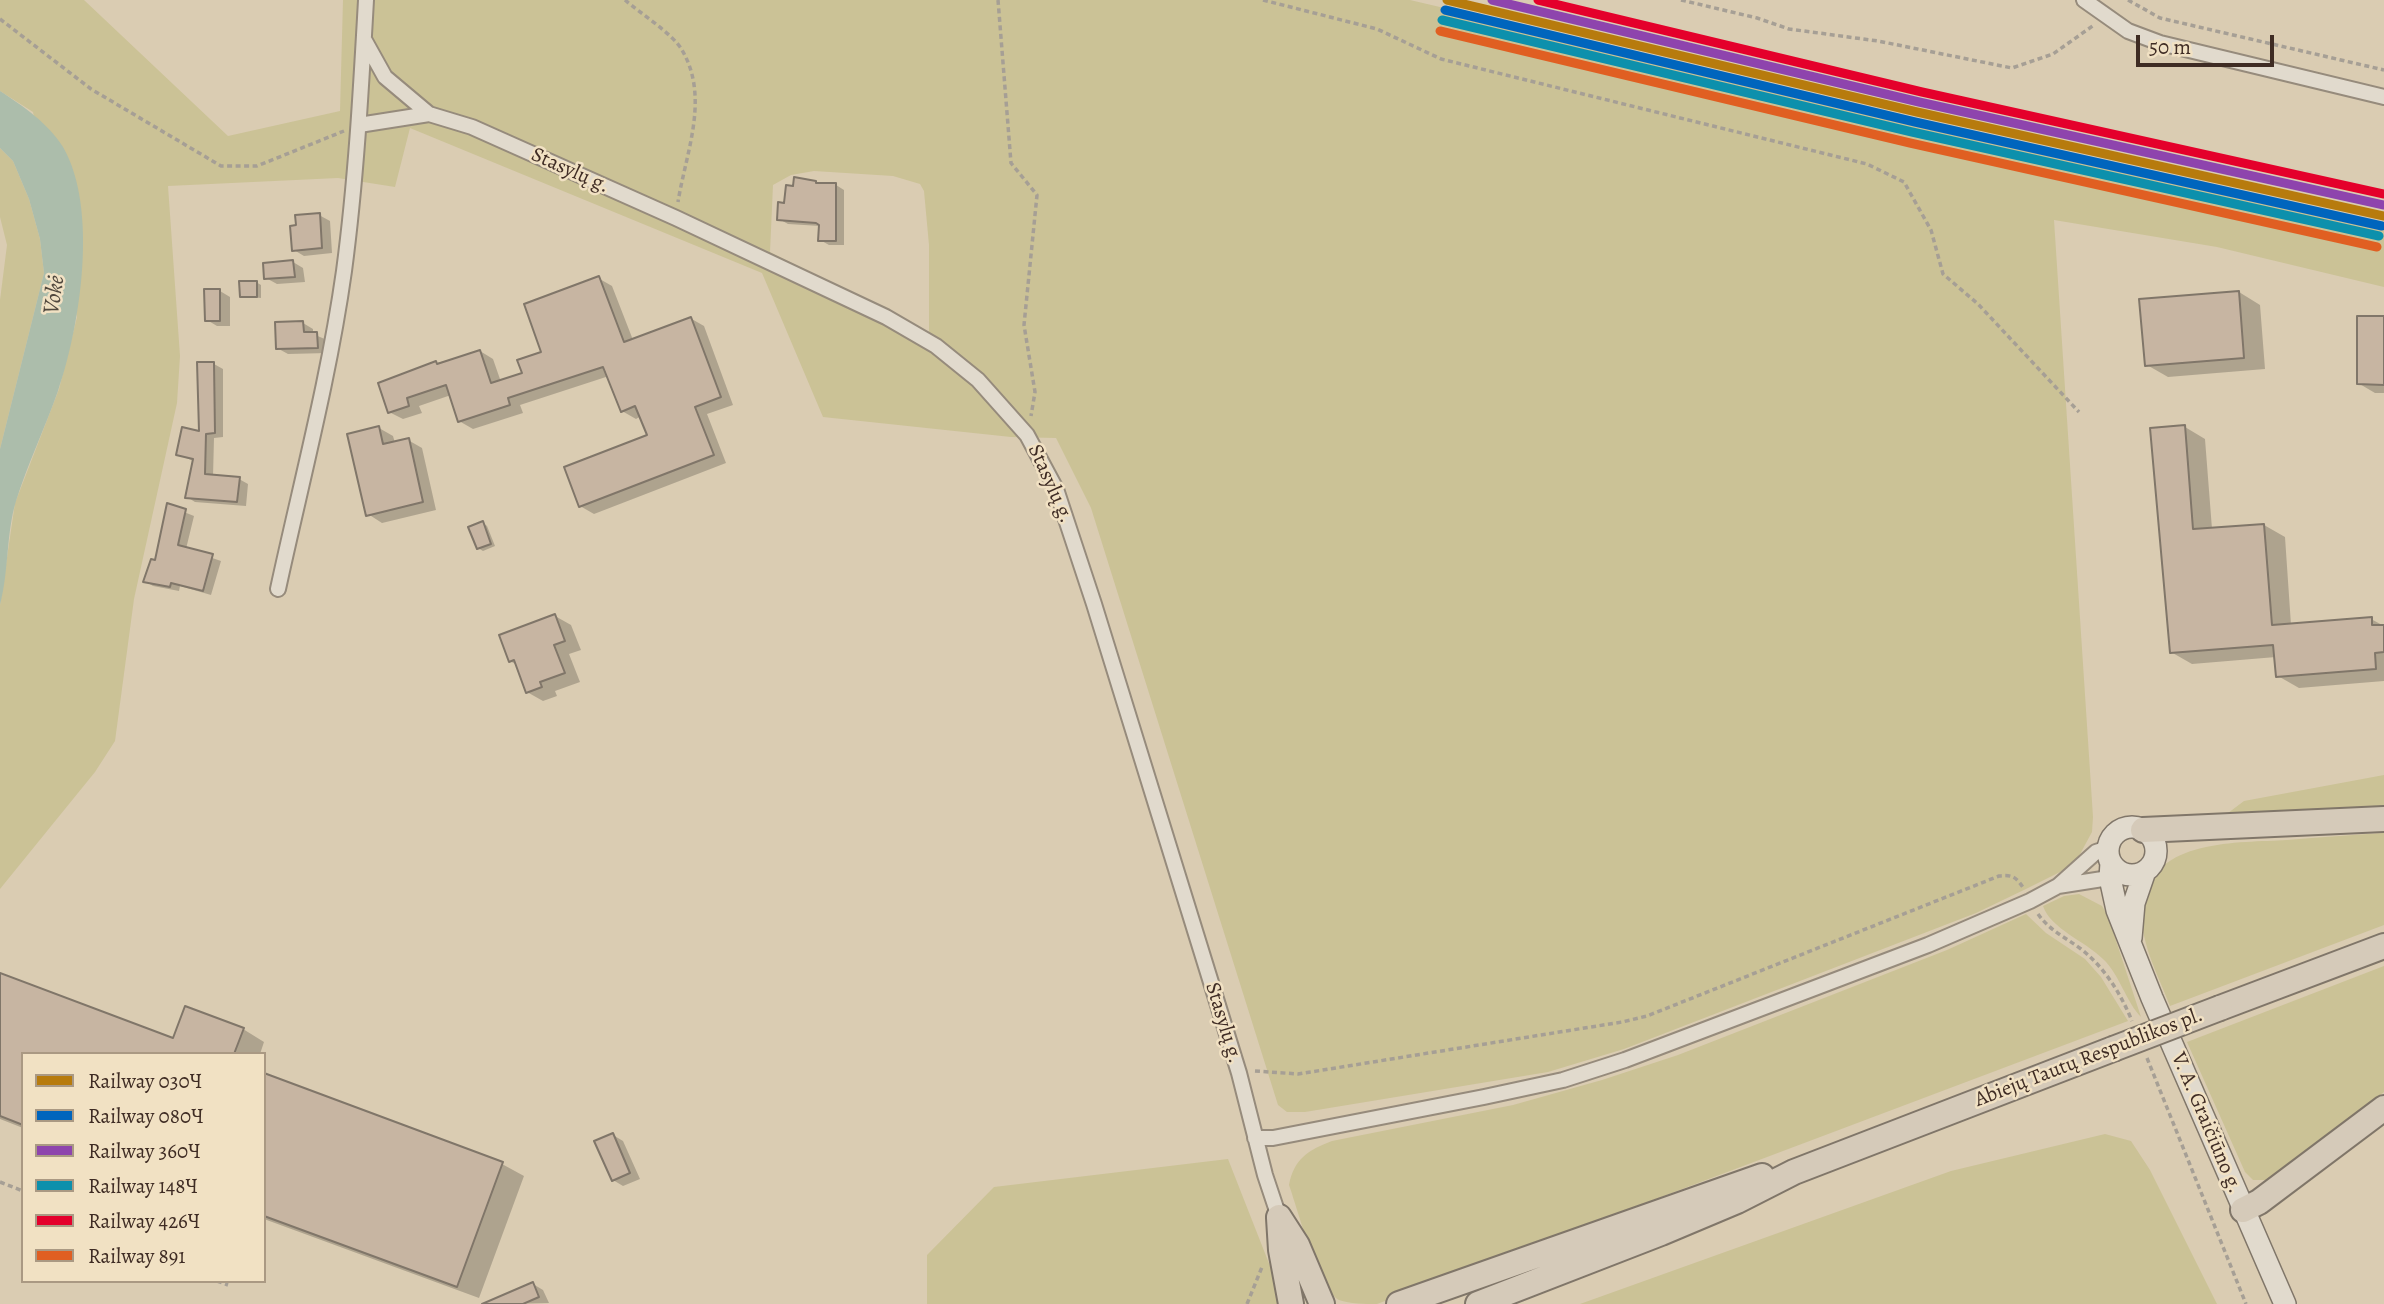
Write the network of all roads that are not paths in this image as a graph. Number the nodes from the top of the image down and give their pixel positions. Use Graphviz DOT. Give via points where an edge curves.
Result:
graph roads {
  1 [pos="366,0"];
  2 [pos="2084,0"];
  3 [pos="365,41"];
  4 [pos="2384,97"];
  5 [pos="429,114"];
  6 [pos="359,125"];
  7 [pos="278,589"];
  8 [pos="2384,819"];
  9 [pos="2143,830"];
  10 [pos="2120,867"];
  11 [pos="2058,886"];
  12 [pos="2130,940"];
  13 [pos="2384,946"];
  14 [pos="2384,1108"];
  15 [pos="1255,1139"];
  16 [pos="1794,1171"];
  17 [pos="2243,1210"];
  18 [pos="1279,1217"];
  19 [pos="1291,1304"];
  20 [pos="1322,1304"];
  21 [pos="1399,1304"];
  22 [pos="1478,1304"];
  23 [pos="2285,1304"];
  1 -- 3 [label="street"];
  2 -- 4 [label="street" via="2128,31 2160,43"];
  3 -- 5 [label="street" via="385,77"];
  3 -- 6 [label="street"];
  5 -- 6 [label="street, Stasylų g."];
  5 -- 15 [label="street, Stasylų g." via="472,127 886,317 936,346 978,380 1027,435 1040,454 1069,526 1239,1073"];
  6 -- 7 [label="street" via="344,270 328,362"];
  8 -- 9 [label="highway"];
  9 -- 10 [label="main road" via="2118,831"];
  9 -- 10 [label="main road" via="2154,842 2155,858"];
  10 -- 11 [label="street"];
  10 -- 11 [label="street" via="2096,852"];
  10 -- 12 [label="main road, V. A. Graičiūno g." via="2117,910"];
  10 -- 12 [label="main road, V. A. Graičiūno g." via="2134,903"];
  11 -- 15 [label="street" via="1915,950 1563,1080"];
  12 -- 17 [label="main road, V. A. Graičiūno g."];
  13 -- 16 [label="highway, Abiejų Tautų Respublikos pl., bridge"];
  14 -- 17 [label="highway"];
  15 -- 18 [label="street, Stasylų g."];
  16 -- 21 [label="highway, Abiejų Tautų Respublikos pl." via="1720,1188"];
  16 -- 22 [label="highway, Abiejų Tautų Respublikos pl." via="1686,1223"];
  17 -- 23 [label="main road, V. A. Graičiūno g."];
  18 -- 19 [label="highway"];
  18 -- 20 [label="highway" via="1297,1245"];
}
